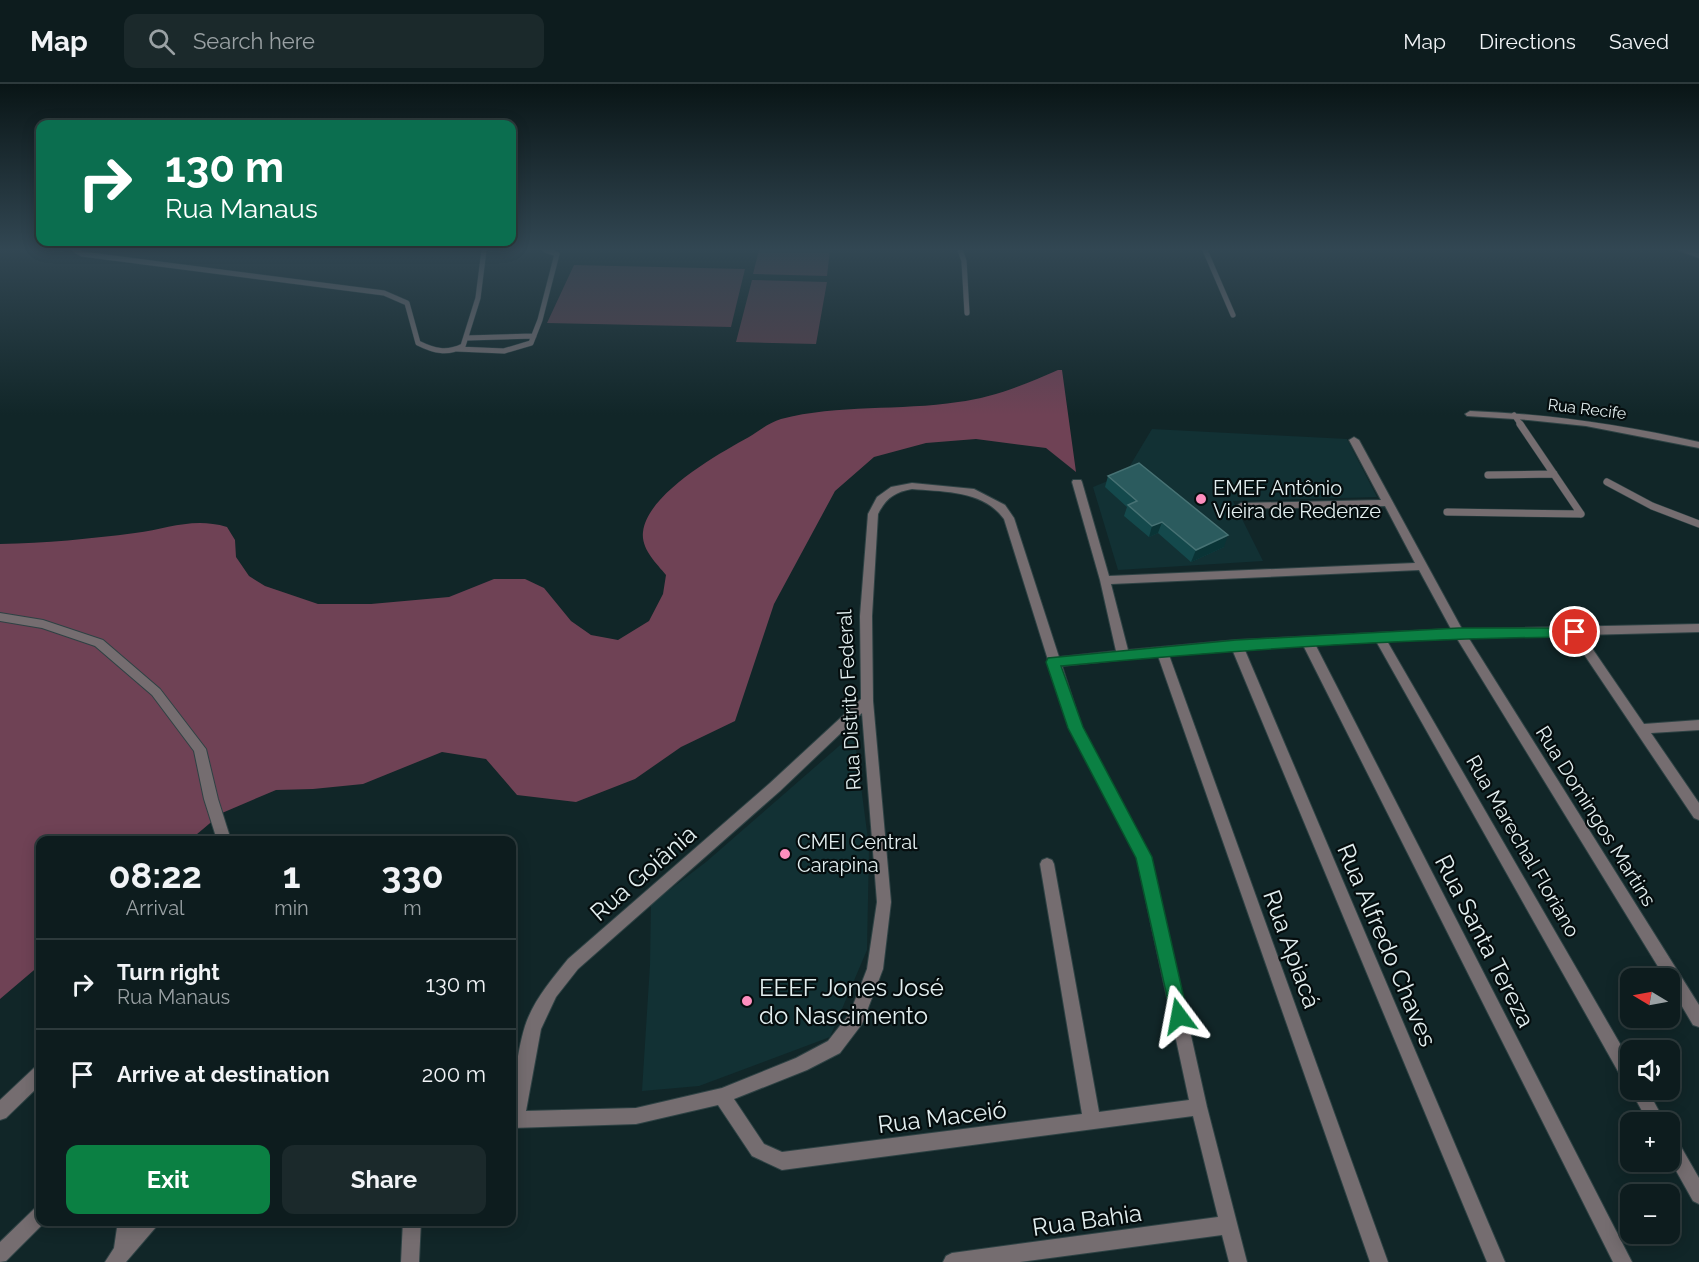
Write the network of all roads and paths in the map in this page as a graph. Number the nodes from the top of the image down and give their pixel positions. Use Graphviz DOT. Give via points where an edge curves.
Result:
graph roads {
  1 [pos="408,305"];
  2 [pos="476,305"];
  3 [pos="543,305"];
  4 [pos="967,305"];
  5 [pos="1229,305"];
  6 [pos="967,313"];
  7 [pos="1233,315"];
  8 [pos="534,336"];
  9 [pos="466,338"];
  10 [pos="457,350"];
  11 [pos="1470,414"];
  12 [pos="1514,415"];
  13 [pos="1354,440"];
  14 [pos="1699,446"];
  15 [pos="1554,474"];
  16 [pos="1488,475"];
  17 [pos="1077,482"];
  18 [pos="1607,482"];
  19 [pos="1387,503"];
  20 [pos="1241,506"];
  21 [pos="1447,512"];
  22 [pos="1699,524"];
  23 [pos="1421,566"];
  24 [pos="1106,580"];
  25 [pos="0,616"];
  26 [pos="1699,628"];
  27 [pos="1575,632"];
  28 [pos="1459,633"];
  29 [pos="1379,637"];
  30 [pos="1307,641"];
  31 [pos="1236,645"];
  32 [pos="1162,651"];
  33 [pos="1123,656"];
  34 [pos="1053,662"];
  35 [pos="867,701"];
  36 [pos="1699,725"];
  37 [pos="1641,729"];
  38 [pos="1699,814"];
  39 [pos="223,836"];
  40 [pos="1047,864"];
  41 [pos="1699,1019"];
  42 [pos="1620,1059"];
  43 [pos="36,1078"];
  44 [pos="722,1096"];
  45 [pos="1199,1107"];
  46 [pos="516,1110"];
  47 [pos="0,1112"];
  48 [pos="516,1120"];
  49 [pos="1092,1122"];
  50 [pos="1680,1162"];
  51 [pos="1699,1195"];
  52 [pos="36,1219"];
  53 [pos="1228,1225"];
  54 [pos="126,1226"];
  55 [pos="146,1226"];
  56 [pos="412,1226"];
  57 [pos="0,1255"];
  58 [pos="119,1259"];
  59 [pos="410,1262"];
  60 [pos="952,1262"];
  61 [pos="1238,1262"];
  62 [pos="1379,1262"];
  63 [pos="1496,1262"];
  64 [pos="1623,1262"];
  1 -- 10 [label="lane" via="418,343 434,352"];
  2 -- 9 [label="lane"];
  3 -- 8 [label="lane"];
  4 -- 6 [label="lane"];
  5 -- 7 [label="lane"];
  8 -- 9 [label="lane"];
  8 -- 10 [label="lane" via="531,343 509,352"];
  9 -- 10 [label="lane"];
  11 -- 12 [label="street, Rua Recife"];
  12 -- 14 [label="street, Rua Recife" via="1605,425"];
  12 -- 15 [label="lane"];
  13 -- 19 [label="street, Rua Domingos Martins"];
  15 -- 16 [label="lane"];
  15 -- 21 [label="lane" via="1581,514"];
  17 -- 24 [label="street"];
  18 -- 22 [label="lane" via="1652,506"];
  19 -- 20 [label="street"];
  19 -- 23 [label="street, Rua Domingos Martins"];
  23 -- 24 [label="street"];
  23 -- 28 [label="street, Rua Domingos Martins"];
  24 -- 33 [label="street"];
  25 -- 39 [label="street" via="43,624 99,643 156,692 200,749"];
  26 -- 27 [label="street"];
  27 -- 28 [label="street"];
  27 -- 37 [label="street"];
  28 -- 29 [label="street"];
  28 -- 41 [label="street, Rua Domingos Martins"];
  29 -- 30 [label="street"];
  29 -- 42 [label="street, Rua Marechal Floriano"];
  30 -- 31 [label="street"];
  30 -- 64 [label="street, Rua Santa Tereza"];
  31 -- 32 [label="street"];
  31 -- 63 [label="street, Rua Alfredo Chaves"];
  32 -- 33 [label="street"];
  32 -- 62 [label="street, Rua Apiacá"];
  33 -- 34 [label="street"];
  34 -- 35 [label="street, Rua Distrito Federal" via="1009,518 1001,507 974,492 912,486 895,489 881,499 873,514 866,616"];
  34 -- 45 [label="street, Rua Distrito Federal" via="1076,728 1144,857"];
  35 -- 44 [label="street, Rua Distrito Federal" via="884,902 875,969 856,1018 834,1047"];
  35 -- 46 [label="street, Rua Goiânia" via="573,964 550,992 533,1027"];
  36 -- 37 [label="street"];
  37 -- 38 [label="street"];
  40 -- 49 [label="street"];
  43 -- 47 [label="street"];
  44 -- 48 [label="street, Rua Distrito Federal" via="636,1116"];
  44 -- 49 [label="street, Rua Maceió" via="758,1150 782,1161"];
  45 -- 49 [label="street, Rua Maceió"];
  45 -- 53 [label="street, Rua Distrito Federal"];
  50 -- 51 [label="street"];
  52 -- 57 [label="street"];
  53 -- 60 [label="street, Rua Bahia"];
  53 -- 61 [label="street, Rua Distrito Federal"];
  54 -- 58 [label="street"];
  55 -- 58 [label="street"];
  56 -- 59 [label="street"];
}
